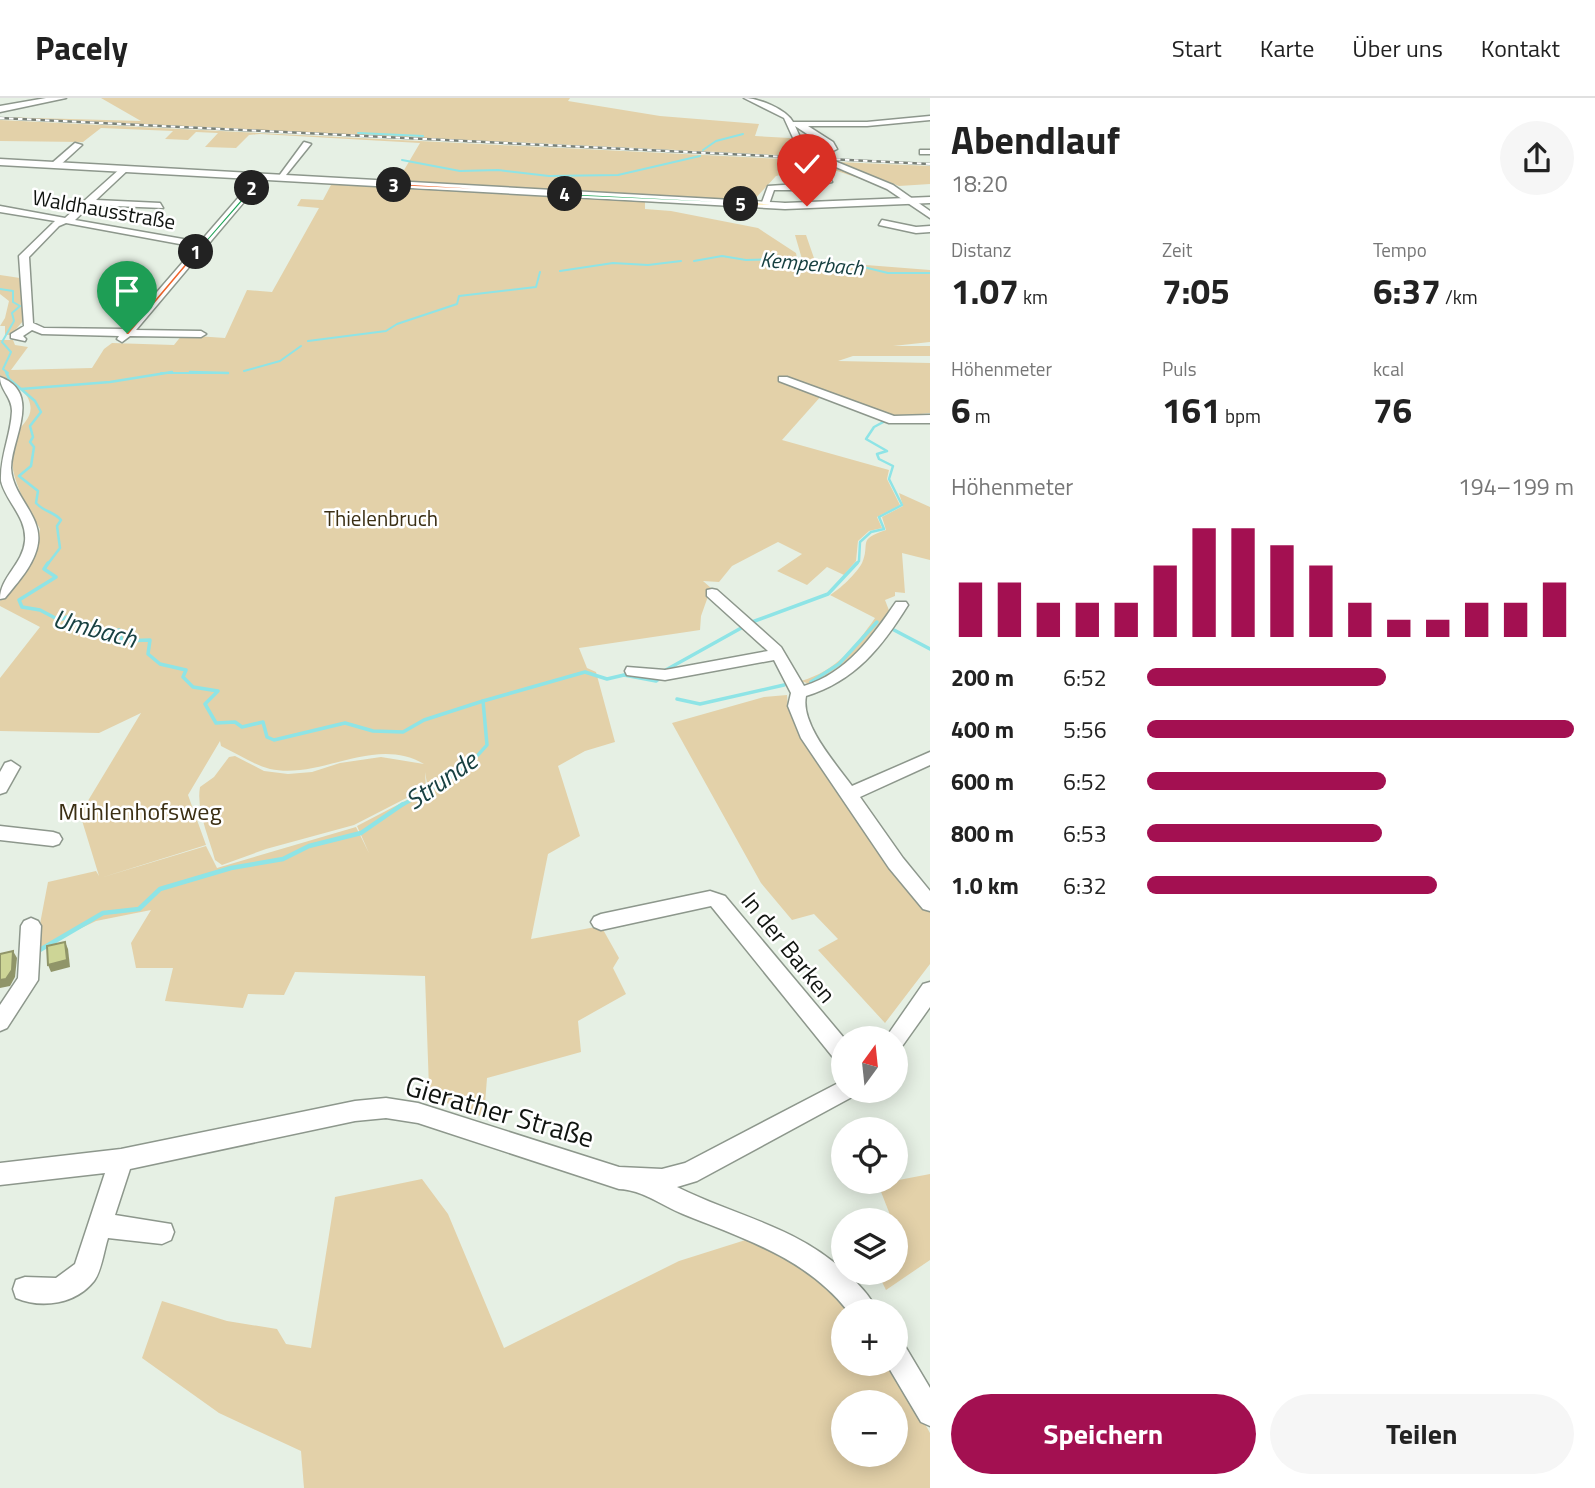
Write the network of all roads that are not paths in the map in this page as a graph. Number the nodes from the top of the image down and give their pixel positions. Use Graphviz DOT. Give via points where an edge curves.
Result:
graph roads {
  1 [pos="61,98"];
  2 [pos="748,98"];
  3 [pos="0,109"];
  4 [pos="930,118"];
  5 [pos="913,120"];
  6 [pos="796,124"];
  7 [pos="930,128"];
  8 [pos="307,144"];
  9 [pos="78,145"];
  10 [pos="833,149"];
  11 [pos="1,163"];
  12 [pos="55,165"];
  13 [pos="125,169"];
  14 [pos="261,177"];
  15 [pos="279,178"];
  16 [pos="829,180"];
  17 [pos="930,200"];
  18 [pos="912,201"];
  19 [pos="88,202"];
  20 [pos="765,205"];
  21 [pos="160,206"];
  22 [pos="0,209"];
  23 [pos="930,215"];
  24 [pos="66,220"];
  25 [pos="883,223"];
  26 [pos="930,229"];
  27 [pos="203,245"];
  28 [pos="30,327"];
  29 [pos="201,334"];
  30 [pos="122,337"];
  31 [pos="21,338"];
  32 [pos="783,379"];
  33 [pos="0,380"];
  34 [pos="930,419"];
  35 [pos="6,435"];
  36 [pos="3,487"];
  37 [pos="712,593"];
  38 [pos="0,595"];
  39 [pos="901,605"];
  40 [pos="779,654"];
  41 [pos="632,671"];
  42 [pos="799,693"];
  43 [pos="930,758"];
  44 [pos="11,767"];
  45 [pos="0,788"];
  46 [pos="849,795"];
  47 [pos="0,833"];
  48 [pos="53,839"];
  49 [pos="930,904"];
  50 [pos="601,922"];
  51 [pos="31,926"];
  52 [pos="930,990"];
  53 [pos="0,1022"];
  54 [pos="905,1026"];
  55 [pos="831,1038"];
  56 [pos="831,1097"];
  57 [pos="121,1160"];
  58 [pos="0,1174"];
  59 [pos="640,1181"];
  60 [pos="100,1225"];
  61 [pos="162,1232"];
  62 [pos="25,1289"];
  63 [pos="853,1299"];
  64 [pos="908,1375"];
  65 [pos="930,1413"];
  1 -- 3 [label="main road"];
  2 -- 6 [label="street"];
  4 -- 5 [label="street"];
  5 -- 6 [label="street"];
  5 -- 7 [label="street"];
  6 -- 10 [label="street"];
  6 -- 18 [label="street" via="797,138 828,160 886,184"];
  8 -- 15 [label="street"];
  9 -- 12 [label="street"];
  11 -- 12 [label="main road"];
  12 -- 13 [label="main road"];
  13 -- 14 [label="main road"];
  13 -- 19 [label="street"];
  14 -- 15 [label="main road"];
  14 -- 27 [label="street"];
  15 -- 20 [label="main road"];
  16 -- 20 [label="street" via="771,188"];
  17 -- 18 [label="main road"];
  18 -- 20 [label="main road"];
  18 -- 23 [label="street"];
  19 -- 21 [label="street"];
  19 -- 24 [label="street"];
  22 -- 24 [label="street, Waldhausstraße"];
  24 -- 27 [label="street, Waldhausstraße"];
  24 -- 28 [label="street" via="55,224 24,256"];
  25 -- 26 [label="street"];
  27 -- 30 [label="street"];
  28 -- 30 [label="street"];
  28 -- 31 [label="street" via="15,336"];
  29 -- 30 [label="street"];
  32 -- 34 [label="street" via="890,419"];
  33 -- 35 [label="street" via="14,393 19,406"];
  35 -- 36 [label="street"];
  36 -- 38 [label="street" via="31,526 32,541 26,558"];
  37 -- 40 [label="street"];
  39 -- 42 [label="street" via="856,664 836,680"];
  40 -- 41 [label="street" via="661,675"];
  40 -- 42 [label="street"];
  42 -- 46 [label="street" via="796,706 809,738"];
  43 -- 46 [label="street"];
  44 -- 45 [label="street"];
  46 -- 49 [label="street"];
  47 -- 48 [label="street"];
  50 -- 55 [label="street, In der Barken" via="710,898 718,901"];
  51 -- 53 [label="street" via="28,981"];
  52 -- 54 [label="street"];
  56 -- 59 [label="street, Gierather Straße" via="689,1173"];
  57 -- 58 [label="street, Gierather Straße"];
  57 -- 59 [label="street, Gierather Straße" via="386,1108 418,1113"];
  57 -- 60 [label="street"];
  59 -- 63 [label="street" via="696,1208 767,1233 825,1267"];
  60 -- 61 [label="street"];
  60 -- 62 [label="street" via="85,1272 60,1291"];
  64 -- 65 [label="street"];
}
